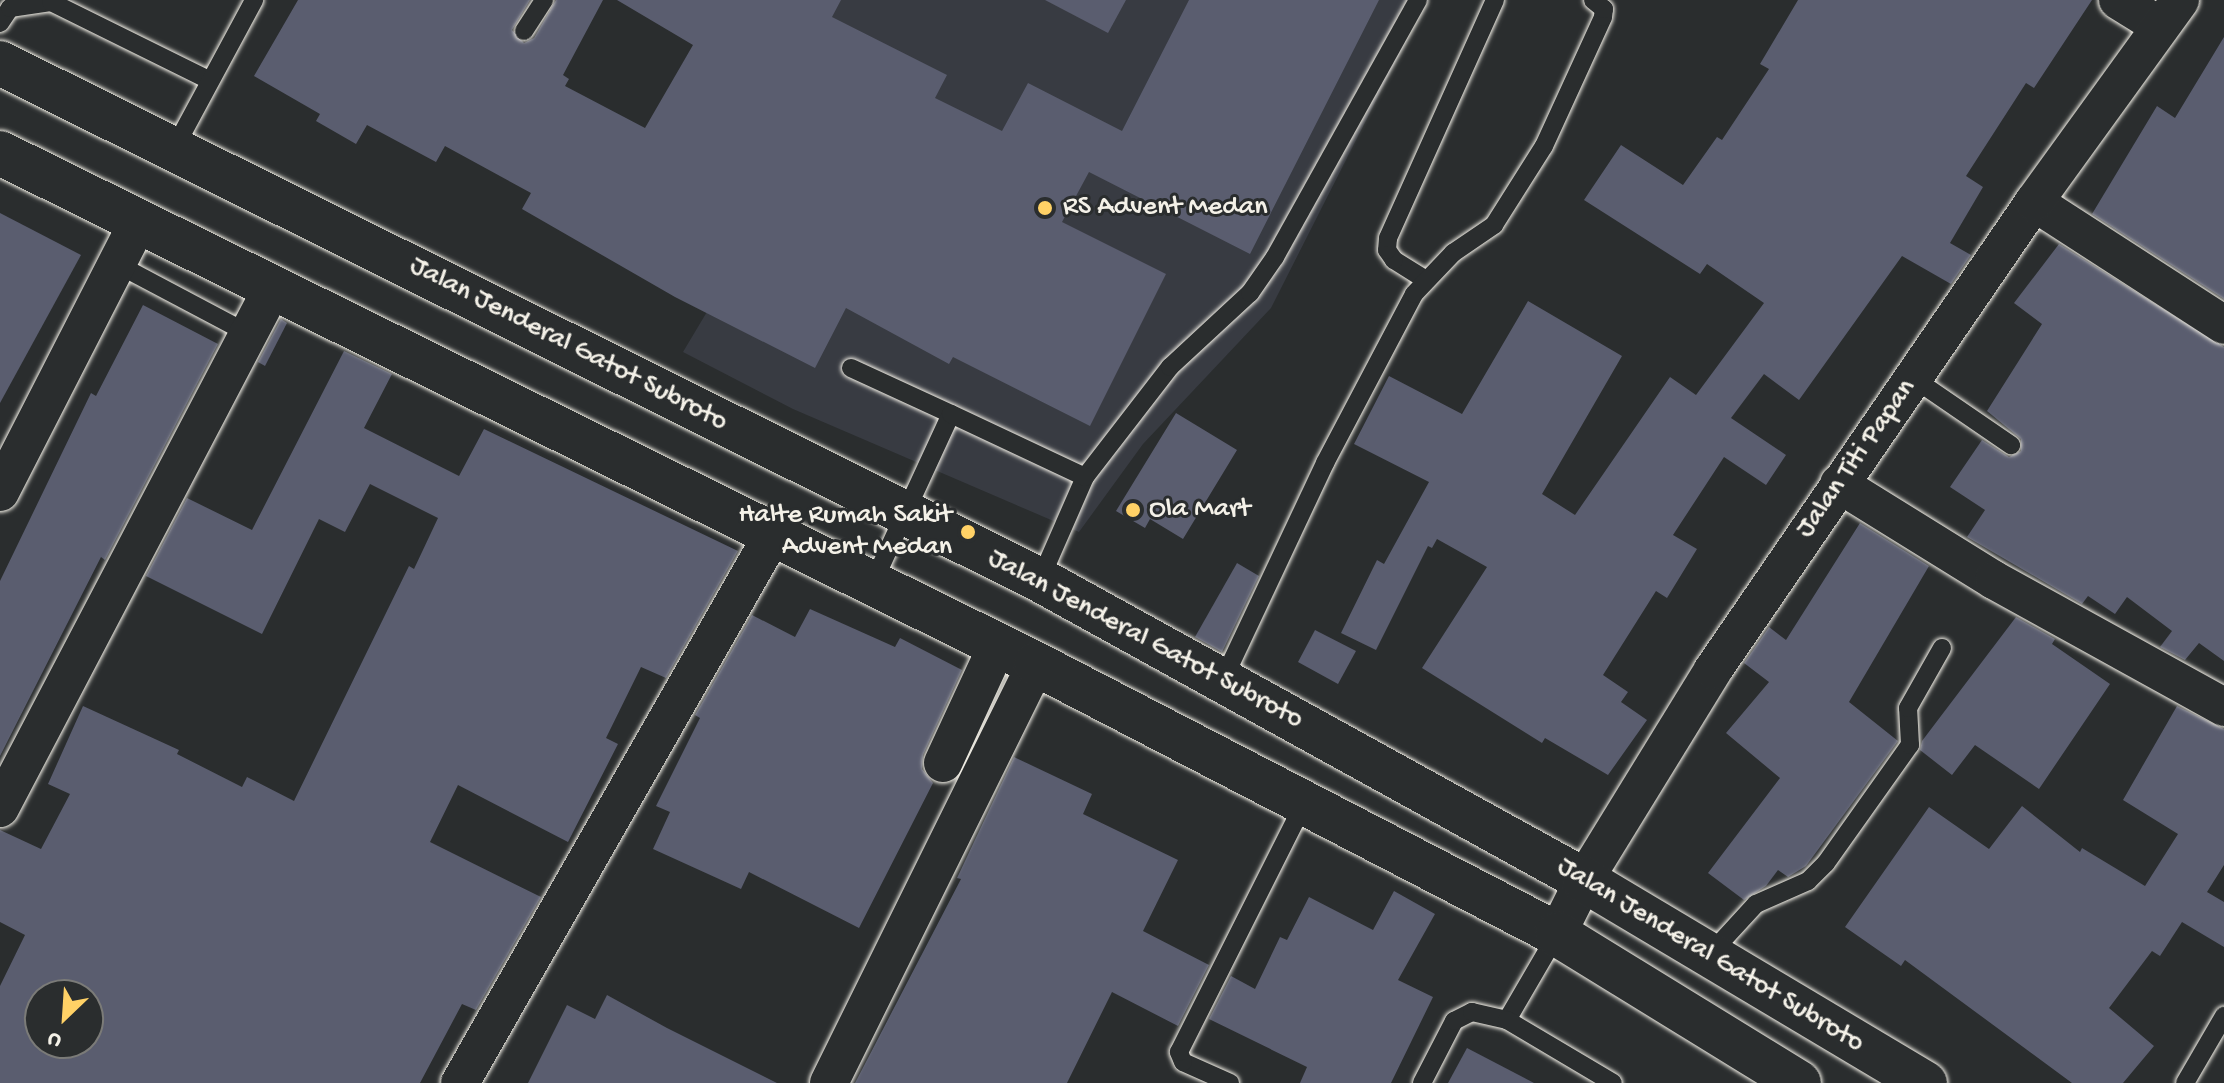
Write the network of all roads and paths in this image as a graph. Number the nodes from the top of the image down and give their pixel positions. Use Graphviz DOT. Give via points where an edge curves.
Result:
graph roads {
  1 [pos="254,0"];
  2 [pos="544,0"];
  3 [pos="1418,0"];
  4 [pos="1495,0"];
  5 [pos="1593,0"];
  6 [pos="2118,0"];
  7 [pos="2170,13"];
  8 [pos="0,23"];
  9 [pos="524,31"];
  10 [pos="0,63"];
  11 [pos="209,80"];
  12 [pos="175,147"];
  13 [pos="0,153"];
  14 [pos="2034,202"];
  15 [pos="139,220"];
  16 [pos="115,263"];
  17 [pos="1426,280"];
  18 [pos="273,287"];
  19 [pos="2224,325"];
  20 [pos="234,326"];
  21 [pos="851,368"];
  22 [pos="1913,378"];
  23 [pos="951,414"];
  24 [pos="2011,445"];
  25 [pos="1085,477"];
  26 [pos="1839,484"];
  27 [pos="0,492"];
  28 [pos="904,515"];
  29 [pos="772,536"];
  30 [pos="1040,580"];
  31 [pos="871,585"];
  32 [pos="997,646"];
  33 [pos="1942,648"];
  34 [pos="1036,664"];
  35 [pos="1223,680"];
  36 [pos="2224,707"];
  37 [pos="943,763"];
  38 [pos="1304,803"];
  39 [pos="0,808"];
  40 [pos="1584,880"];
  41 [pos="1557,934"];
  42 [pos="1710,954"];
  43 [pos="2224,1016"];
  44 [pos="1507,1020"];
  45 [pos="460,1083"];
  46 [pos="829,1083"];
  47 [pos="1230,1083"];
  48 [pos="1422,1083"];
  49 [pos="1613,1083"];
  50 [pos="1799,1083"];
  51 [pos="1925,1083"];
  52 [pos="2185,1083"];
  1 -- 11 [label="lane"];
  2 -- 9 [label="lane"];
  3 -- 25 [label="lane" via="1258,281 1170,367"];
  4 -- 17 [label="lane" via="1388,238 1387,250 1394,260"];
  5 -- 17 [label="lane" via="1604,9 1603,17 1537,157 1494,225"];
  6 -- 7 [label="street"];
  7 -- 14 [label="street, Jalan Titi Papan"];
  8 -- 11 [label="lane" via="10,8 51,2"];
  10 -- 12 [label="main road, Jalan Jenderal Gatot Subroto"];
  11 -- 12 [label="lane"];
  12 -- 28 [label="main road, Jalan Jenderal Gatot Subroto"];
  13 -- 15 [label="main road"];
  14 -- 19 [label="street"];
  14 -- 22 [label="street, Jalan Titi Papan"];
  15 -- 16 [label="street"];
  15 -- 18 [label="main road"];
  16 -- 20 [label="lane"];
  16 -- 27 [label="street"];
  17 -- 35 [label="lane" via="1325,463"];
  18 -- 29 [label="main road"];
  18 -- 39 [label="street"];
  21 -- 23 [label="lane"];
  22 -- 24 [label="lane"];
  22 -- 26 [label="street, Jalan Titi Papan"];
  23 -- 25 [label="lane"];
  23 -- 28 [label="lane"];
  25 -- 30 [label="lane"];
  26 -- 36 [label="street" via="1994,580"];
  26 -- 40 [label="street, Jalan Titi Papan" via="1713,670"];
  28 -- 30 [label="main road, Jalan Jenderal Gatot Subroto"];
  28 -- 31 [label="lane"];
  29 -- 31 [label="main road"];
  29 -- 45 [label="street"];
  30 -- 35 [label="main road, Jalan Jenderal Gatot Subroto"];
  31 -- 32 [label="main road"];
  32 -- 34 [label="main road"];
  32 -- 37 [label="street"];
  33 -- 42 [label="lane" via="1908,708 1910,745 1826,863 1808,881 1756,904"];
  34 -- 38 [label="main road"];
  34 -- 46 [label="street"];
  35 -- 40 [label="main road, Jalan Jenderal Gatot Subroto"];
  38 -- 41 [label="main road"];
  38 -- 47 [label="lane" via="1179,1052 1183,1062"];
  40 -- 41 [label="street, Jalan Titi Papan"];
  40 -- 42 [label="main road, Jalan Jenderal Gatot Subroto"];
  41 -- 44 [label="lane"];
  41 -- 50 [label="main road"];
  42 -- 51 [label="main road, Jalan Jenderal Gatot Subroto"];
  43 -- 52 [label="lane"];
  44 -- 48 [label="lane" via="1472,1012 1454,1021"];
  44 -- 49 [label="lane"];
}
